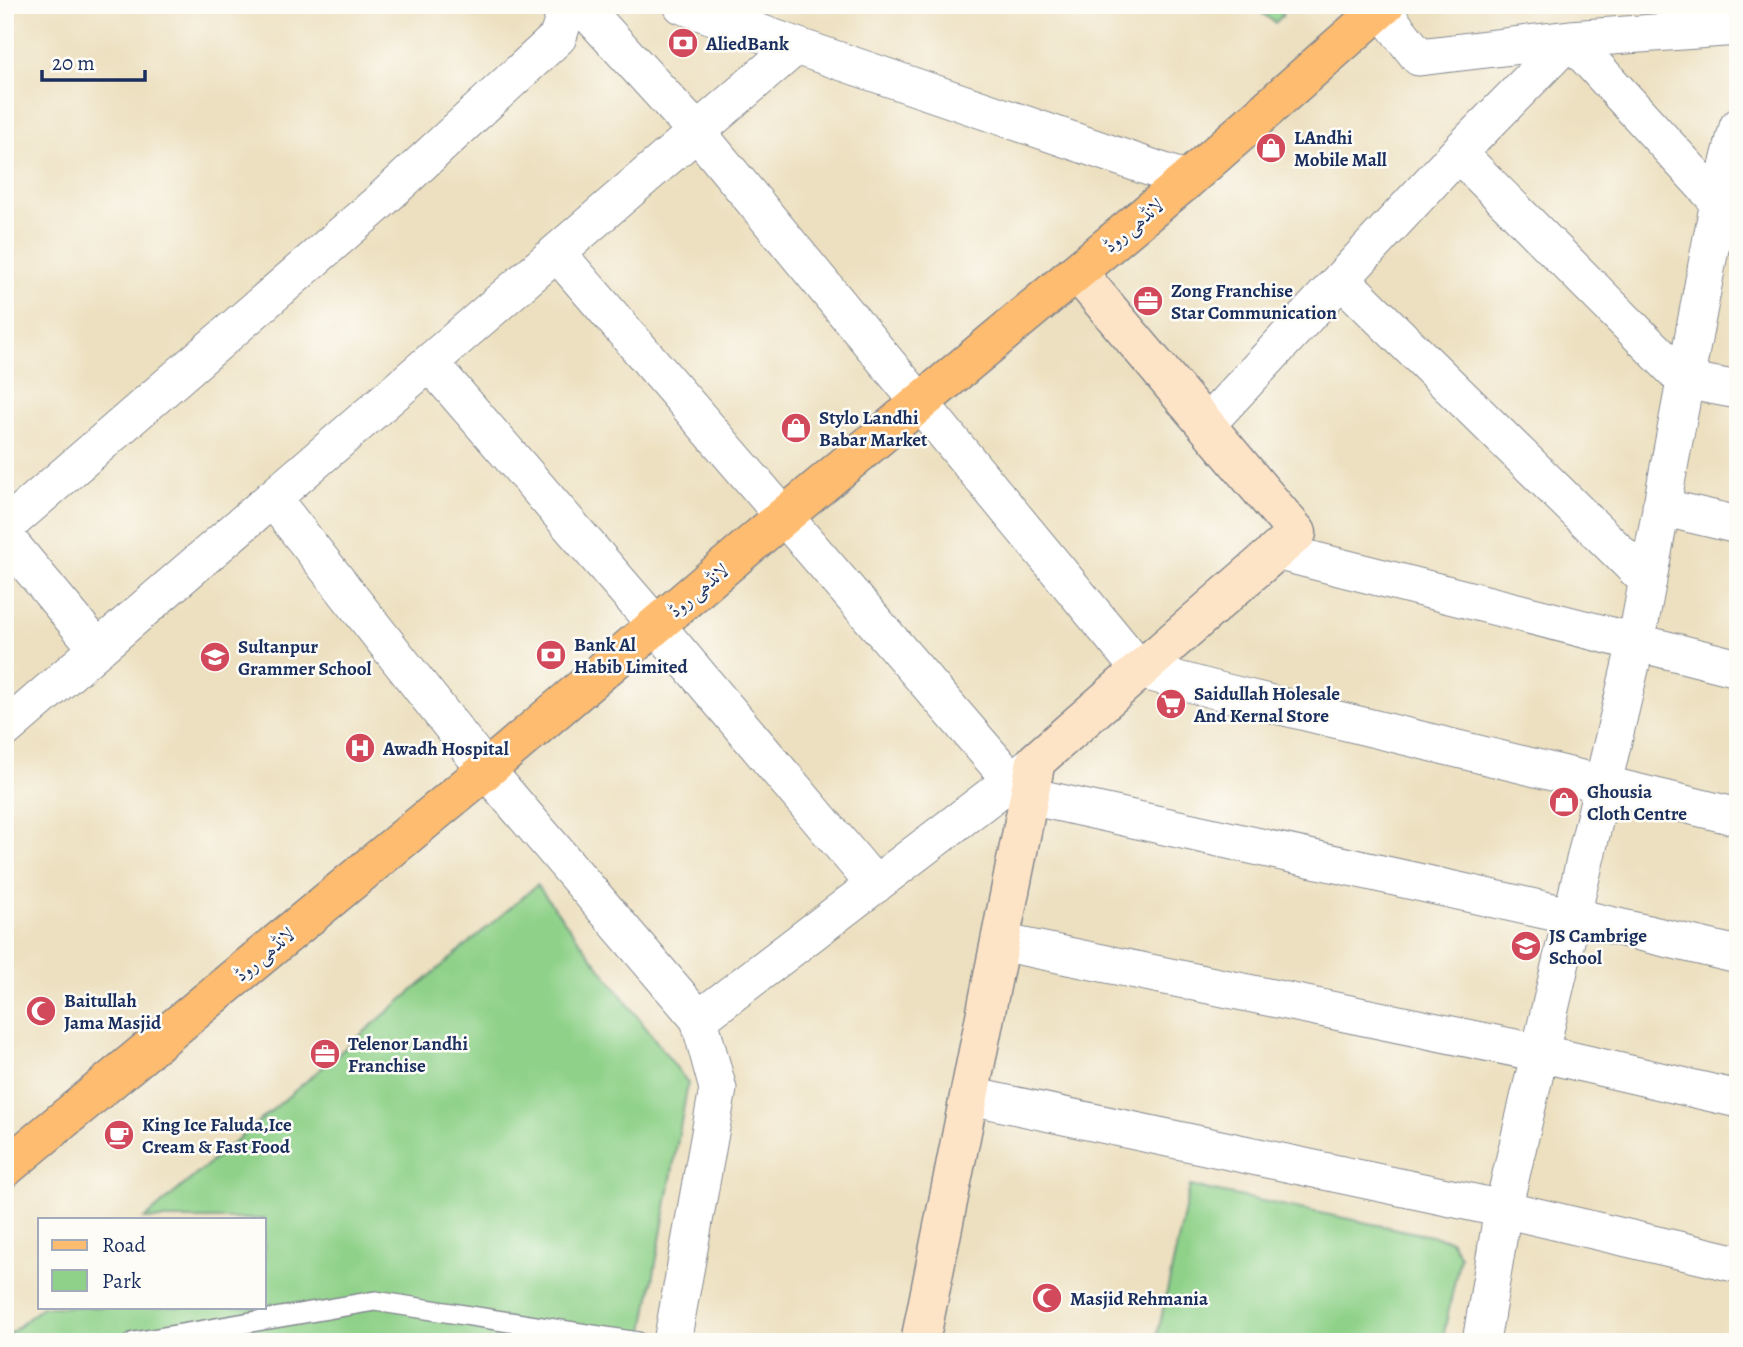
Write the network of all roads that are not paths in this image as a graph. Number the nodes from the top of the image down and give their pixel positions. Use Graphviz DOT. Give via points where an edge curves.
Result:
graph roads {
  1 [pos="568,5"];
  2 [pos="581,5"];
  3 [pos="682,5"];
  4 [pos="1383,7"];
  5 [pos="1738,27"];
  6 [pos="1570,39"];
  7 [pos="796,46"];
  8 [pos="1738,127"];
  9 [pos="697,132"];
  10 [pos="1458,153"];
  11 [pos="1187,180"];
  12 [pos="1719,202"];
  13 [pos="1724,246"];
  14 [pos="557,253"];
  15 [pos="1077,272"];
  16 [pos="1341,279"];
  17 [pos="430,363"];
  18 [pos="1684,380"];
  19 [pos="1738,390"];
  20 [pos="921,402"];
  21 [pos="1206,425"];
  22 [pos="272,498"];
  23 [pos="1661,507"];
  24 [pos="783,517"];
  25 [pos="1738,525"];
  26 [pos="5,527"];
  27 [pos="5,537"];
  28 [pos="1276,551"];
  29 [pos="1648,581"];
  30 [pos="656,625"];
  31 [pos="1636,643"];
  32 [pos="98,649"];
  33 [pos="1738,668"];
  34 [pos="1140,670"];
  35 [pos="5,729"];
  36 [pos="486,770"];
  37 [pos="1026,779"];
  38 [pos="1601,785"];
  39 [pos="1738,817"];
  40 [pos="874,885"];
  41 [pos="1572,916"];
  42 [pos="1000,942"];
  43 [pos="1738,955"];
  44 [pos="699,1019"];
  45 [pos="1539,1053"];
  46 [pos="970,1096"];
  47 [pos="1738,1100"];
  48 [pos="5,1168"];
  49 [pos="1503,1209"];
  50 [pos="1738,1264"];
  51 [pos="134,1342"];
  52 [pos="638,1342"];
  53 [pos="672,1342"];
  54 [pos="920,1342"];
  55 [pos="1480,1342"];
  1 -- 26 [label="street" via="558,37 375,206"];
  2 -- 9 [label="street"];
  3 -- 7 [label="street"];
  4 -- 6 [label="street" via="1419,57"];
  4 -- 11 [label="main road, لانڈھی روڈ"];
  5 -- 6 [label="street"];
  6 -- 10 [label="street"];
  6 -- 12 [label="street"];
  7 -- 9 [label="street"];
  7 -- 11 [label="street"];
  8 -- 12 [label="street"];
  9 -- 14 [label="street"];
  9 -- 20 [label="street"];
  10 -- 16 [label="street"];
  10 -- 18 [label="street"];
  11 -- 15 [label="main road, لانڈھی روڈ"];
  12 -- 13 [label="street"];
  13 -- 18 [label="street"];
  14 -- 17 [label="street"];
  14 -- 24 [label="street"];
  15 -- 20 [label="main road, لانڈھی روڈ"];
  15 -- 21 [label="street"];
  16 -- 21 [label="street"];
  16 -- 29 [label="street"];
  17 -- 22 [label="street"];
  17 -- 30 [label="street"];
  18 -- 19 [label="street"];
  18 -- 23 [label="street"];
  20 -- 24 [label="main road, لانڈھی روڈ"];
  20 -- 34 [label="street"];
  21 -- 28 [label="street" via="1297,533"];
  22 -- 32 [label="street"];
  22 -- 36 [label="street"];
  23 -- 25 [label="street"];
  23 -- 29 [label="street"];
  24 -- 30 [label="main road, لانڈھی روڈ"];
  24 -- 37 [label="street"];
  27 -- 32 [label="street"];
  28 -- 31 [label="street"];
  28 -- 34 [label="street"];
  29 -- 31 [label="street"];
  30 -- 36 [label="main road, لانڈھی روڈ"];
  30 -- 40 [label="street"];
  31 -- 33 [label="street"];
  31 -- 38 [label="street"];
  32 -- 35 [label="street"];
  34 -- 37 [label="street"];
  34 -- 38 [label="street"];
  36 -- 44 [label="street"];
  36 -- 48 [label="main road, لانڈھی روڈ"];
  37 -- 40 [label="street"];
  37 -- 41 [label="street"];
  37 -- 42 [label="street"];
  38 -- 39 [label="street"];
  38 -- 41 [label="street"];
  40 -- 44 [label="street"];
  41 -- 43 [label="street"];
  41 -- 45 [label="street"];
  42 -- 45 [label="street"];
  42 -- 46 [label="street"];
  44 -- 53 [label="street" via="718,1089"];
  45 -- 47 [label="street"];
  45 -- 49 [label="street"];
  46 -- 49 [label="street"];
  46 -- 54 [label="street"];
  49 -- 50 [label="street"];
  49 -- 55 [label="street"];
  51 -- 52 [label="lane" via="375,1301"];
}
